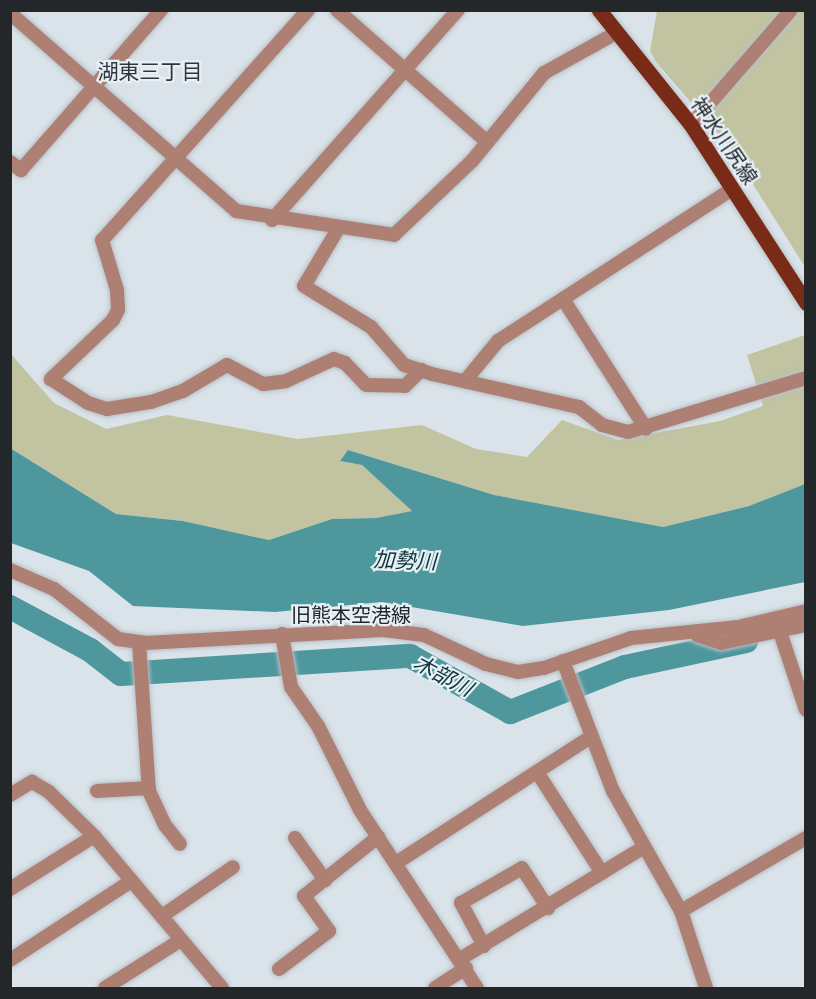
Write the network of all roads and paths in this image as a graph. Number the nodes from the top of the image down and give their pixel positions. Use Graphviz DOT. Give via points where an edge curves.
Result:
graph roads {
  1 [pos="161,10"];
  2 [pos="308,10"];
  3 [pos="337,10"];
  4 [pos="458,10"];
  5 [pos="599,10"];
  6 [pos="791,10"];
  7 [pos="13,14"];
  8 [pos="614,34"];
  9 [pos="404,69"];
  10 [pos="94,87"];
  11 [pos="691,125"];
  12 [pos="486,141"];
  13 [pos="177,160"];
  14 [pos="10,162"];
  15 [pos="732,189"];
  16 [pos="272,220"];
  17 [pos="338,229"];
  18 [pos="563,299"];
  19 [pos="806,303"];
  20 [pos="421,370"];
  21 [pos="806,378"];
  22 [pos="465,381"];
  23 [pos="646,429"];
  24 [pos="10,570"];
  25 [pos="806,611"];
  26 [pos="806,625"];
  27 [pos="780,632"];
  28 [pos="282,634"];
  29 [pos="694,634"];
  30 [pos="139,642"];
  31 [pos="563,661"];
  32 [pos="806,710"];
  33 [pos="591,736"];
  34 [pos="537,772"];
  35 [pos="149,788"];
  36 [pos="97,791"];
  37 [pos="10,795"];
  38 [pos="94,836"];
  39 [pos="378,837"];
  40 [pos="295,838"];
  41 [pos="806,838"];
  42 [pos="180,844"];
  43 [pos="644,847"];
  44 [pos="396,863"];
  45 [pos="232,867"];
  46 [pos="602,873"];
  47 [pos="325,880"];
  48 [pos="131,881"];
  49 [pos="10,889"];
  50 [pos="548,908"];
  51 [pos="681,912"];
  52 [pos="162,916"];
  53 [pos="181,940"];
  54 [pos="484,946"];
  55 [pos="12,955"];
  56 [pos="463,964"];
  57 [pos="279,969"];
  58 [pos="105,988"];
  59 [pos="222,988"];
  60 [pos="435,988"];
  61 [pos="477,988"];
  62 [pos="706,988"];
  1 -- 10 [label="street"];
  2 -- 13 [label="street"];
  3 -- 9 [label="street"];
  4 -- 9 [label="street"];
  5 -- 8 [label="main road, 神水川尻線"];
  6 -- 11 [label="street"];
  7 -- 10 [label="street"];
  8 -- 11 [label="main road, 神水川尻線"];
  8 -- 12 [label="street" via="544,73"];
  9 -- 12 [label="street"];
  9 -- 16 [label="street"];
  10 -- 13 [label="street"];
  10 -- 14 [label="street" via="21,170"];
  11 -- 15 [label="main road, 神水川尻線"];
  12 -- 17 [label="street" via="450,183 394,235"];
  13 -- 16 [label="street" via="236,212"];
  13 -- 20 [label="street" via="102,240 117,290 118,310 113,320 51,379 88,403 107,409 151,402 183,391 226,365 263,384 286,381 334,359 345,363 366,384 405,386"];
  15 -- 18 [label="street"];
  15 -- 19 [label="main road, 神水川尻線"];
  16 -- 17 [label="street"];
  17 -- 20 [label="street" via="303,286 371,327 404,365"];
  18 -- 22 [label="street" via="498,341"];
  18 -- 23 [label="street"];
  20 -- 22 [label="street"];
  21 -- 23 [label="street"];
  22 -- 23 [label="street" via="579,407 602,425 628,432"];
  24 -- 30 [label="street, 旧熊本空港線" via="54,590 105,633"];
  25 -- 29 [label="street, 旧熊本空港線" via="771,622"];
  26 -- 27 [label="street"];
  27 -- 29 [label="street" via="722,643"];
  27 -- 32 [label="street"];
  28 -- 30 [label="street, 旧熊本空港線"];
  28 -- 31 [label="street, 旧熊本空港線" via="383,630 424,635 486,663 518,672"];
  28 -- 39 [label="street" via="291,687 318,726"];
  29 -- 31 [label="street, 旧熊本空港線" via="631,638"];
  30 -- 35 [label="street"];
  31 -- 33 [label="street"];
  33 -- 34 [label="street"];
  33 -- 43 [label="street" via="613,791"];
  34 -- 44 [label="street"];
  34 -- 46 [label="street"];
  35 -- 36 [label="street"];
  35 -- 42 [label="street" via="165,825"];
  37 -- 38 [label="street" via="27,784 39,784"];
  38 -- 48 [label="street"];
  38 -- 49 [label="street"];
  39 -- 44 [label="street"];
  39 -- 47 [label="street"];
  40 -- 47 [label="street"];
  41 -- 51 [label="street"];
  43 -- 46 [label="street"];
  43 -- 51 [label="street"];
  44 -- 56 [label="street"];
  45 -- 52 [label="street"];
  46 -- 50 [label="street"];
  47 -- 57 [label="street" via="304,896 329,931"];
  48 -- 52 [label="street"];
  48 -- 55 [label="street"];
  50 -- 54 [label="street"];
  50 -- 54 [label="street" via="522,868 461,903"];
  51 -- 62 [label="street"];
  52 -- 53 [label="street"];
  53 -- 58 [label="street"];
  53 -- 59 [label="street"];
  54 -- 56 [label="street"];
  56 -- 60 [label="street"];
  56 -- 61 [label="street"];
}
